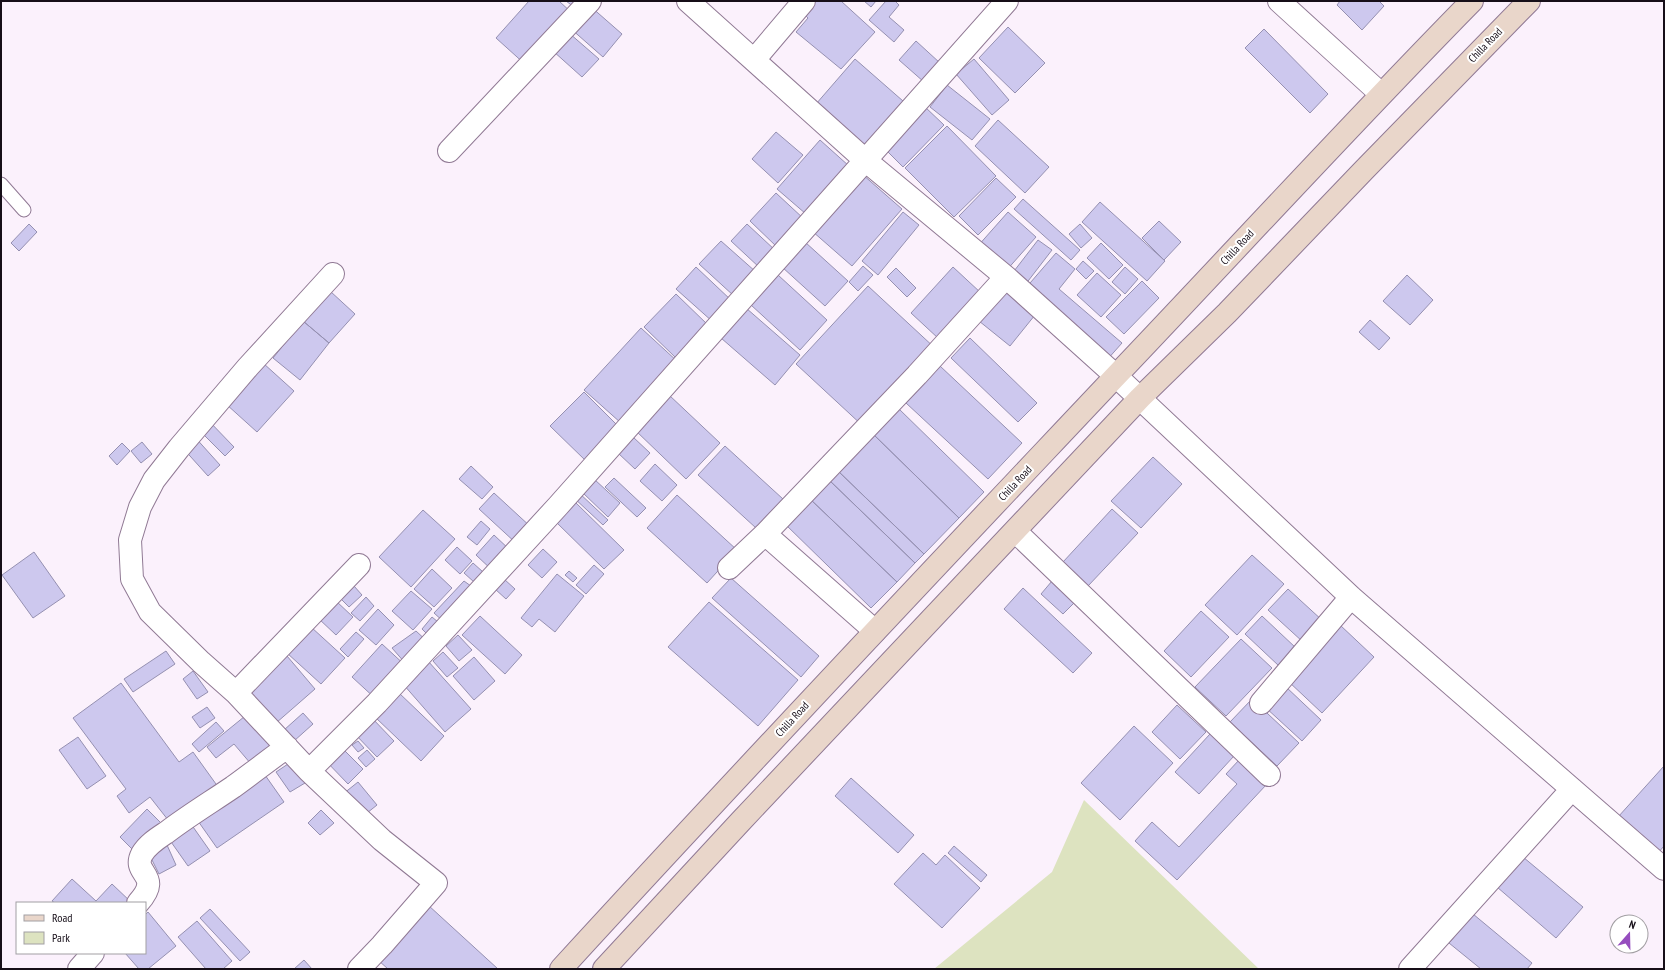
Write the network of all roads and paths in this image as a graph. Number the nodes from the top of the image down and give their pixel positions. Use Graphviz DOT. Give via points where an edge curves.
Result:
graph roads {
  1 [pos="590,1"];
  2 [pos="688,1"];
  3 [pos="804,1"];
  4 [pos="1007,1"];
  5 [pos="1280,1"];
  6 [pos="1472,1"];
  7 [pos="1529,1"];
  8 [pos="754,60"];
  9 [pos="1381,94"];
  10 [pos="449,151"];
  11 [pos="865,160"];
  12 [pos="1,184"];
  13 [pos="24,210"];
  14 [pos="333,274"];
  15 [pos="1006,277"];
  16 [pos="1116,376"];
  17 [pos="1140,398"];
  18 [pos="1016,532"];
  19 [pos="764,534"];
  20 [pos="359,565"];
  21 [pos="729,568"];
  22 [pos="1351,597"];
  23 [pos="875,631"];
  24 [pos="236,693"];
  25 [pos="1261,703"];
  26 [pos="287,747"];
  27 [pos="309,771"];
  28 [pos="1269,775"];
  29 [pos="1572,789"];
  30 [pos="1664,869"];
  31 [pos="139,902"];
  32 [pos="92,954"];
  33 [pos="79,969"];
  34 [pos="359,969"];
  35 [pos="561,969"];
  36 [pos="604,969"];
  37 [pos="1410,969"];
  1 -- 10 [label="street"];
  2 -- 8 [label="street"];
  3 -- 8 [label="street"];
  4 -- 11 [label="street"];
  5 -- 9 [label="street"];
  6 -- 9 [label="main road, Chilla Road"];
  7 -- 17 [label="main road, Chilla Road"];
  8 -- 11 [label="street"];
  9 -- 16 [label="main road, Chilla Road"];
  11 -- 15 [label="street"];
  11 -- 27 [label="street" via="563,500 377,703"];
  12 -- 13 [label="lane"];
  14 -- 24 [label="street" via="248,367 154,480 140,507 130,540 132,579 150,612"];
  15 -- 16 [label="street"];
  15 -- 19 [label="street" via="918,375"];
  16 -- 17 [label="street"];
  16 -- 23 [label="main road, Chilla Road"];
  17 -- 18 [label="main road, Chilla Road"];
  17 -- 22 [label="street"];
  18 -- 28 [label="street"];
  18 -- 36 [label="main road, Chilla Road"];
  19 -- 21 [label="street"];
  19 -- 23 [label="street"];
  20 -- 24 [label="street"];
  22 -- 25 [label="street"];
  22 -- 29 [label="street"];
  23 -- 35 [label="main road, Chilla Road"];
  24 -- 26 [label="street"];
  26 -- 27 [label="street"];
  26 -- 31 [label="street" via="150,845 142,855 140,866 149,881 149,889"];
  27 -- 34 [label="street" via="382,840 436,883"];
  29 -- 30 [label="street"];
  29 -- 37 [label="street"];
  32 -- 33 [label="street"];
}
